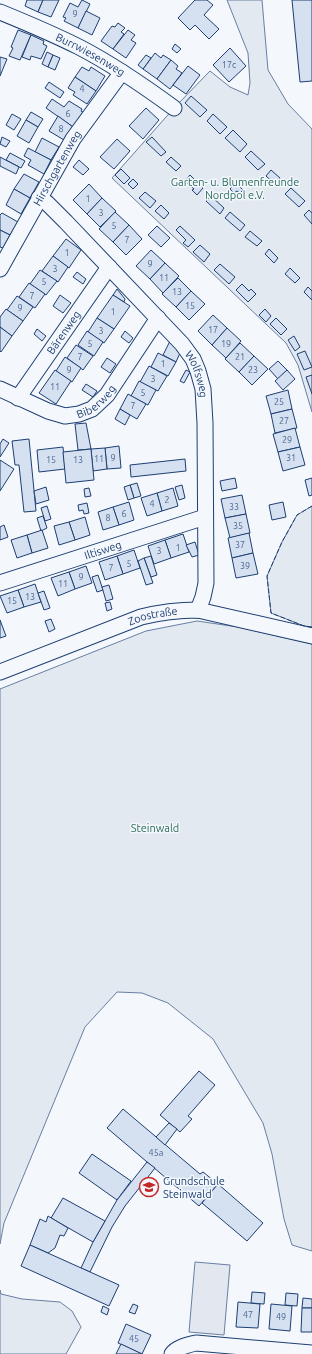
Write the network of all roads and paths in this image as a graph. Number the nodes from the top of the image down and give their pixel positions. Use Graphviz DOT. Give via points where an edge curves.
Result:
graph roads {
  1 [pos="0,12"];
  2 [pos="122,72"];
  3 [pos="174,108"];
  4 [pos="39,198"];
  5 [pos="109,267"];
  6 [pos="0,269"];
  7 [pos="158,318"];
  8 [pos="0,389"];
  9 [pos="18,398"];
  10 [pos="205,517"];
  11 [pos="0,583"];
  12 [pos="198,610"];
  13 [pos="312,636"];
  14 [pos="0,672"];
  15 [pos="312,1353"];
  16 [pos="172,1354"];
  1 -- 2 [label="street, Burrwiesenweg" via="79,47"];
  2 -- 3 [label="street, Burrwiesenweg"];
  2 -- 4 [label="street, Hirschgartenweg" via="73,139"];
  4 -- 5 [label="street, Wolfsweg" via="47,203"];
  4 -- 6 [label="street, Hirschgartenweg"];
  5 -- 7 [label="street, Wolfsweg"];
  5 -- 9 [label="street, Bärenweg"];
  7 -- 9 [label="street, Biberweg" via="107,395 92,409 65,416"];
  7 -- 10 [label="street, Wolfsweg" via="193,359 203,389"];
  8 -- 9 [label="street, Biberweg"];
  10 -- 11 [label="street, Iltisweg"];
  10 -- 12 [label="street, Wolfsweg" via="206,583 204,597"];
  12 -- 13 [label="street, Zoostraße"];
  12 -- 14 [label="street, Zoostraße" via="162,612 141,617"];
  15 -- 16 [label="street" via="196,1343 181,1347"];
}
